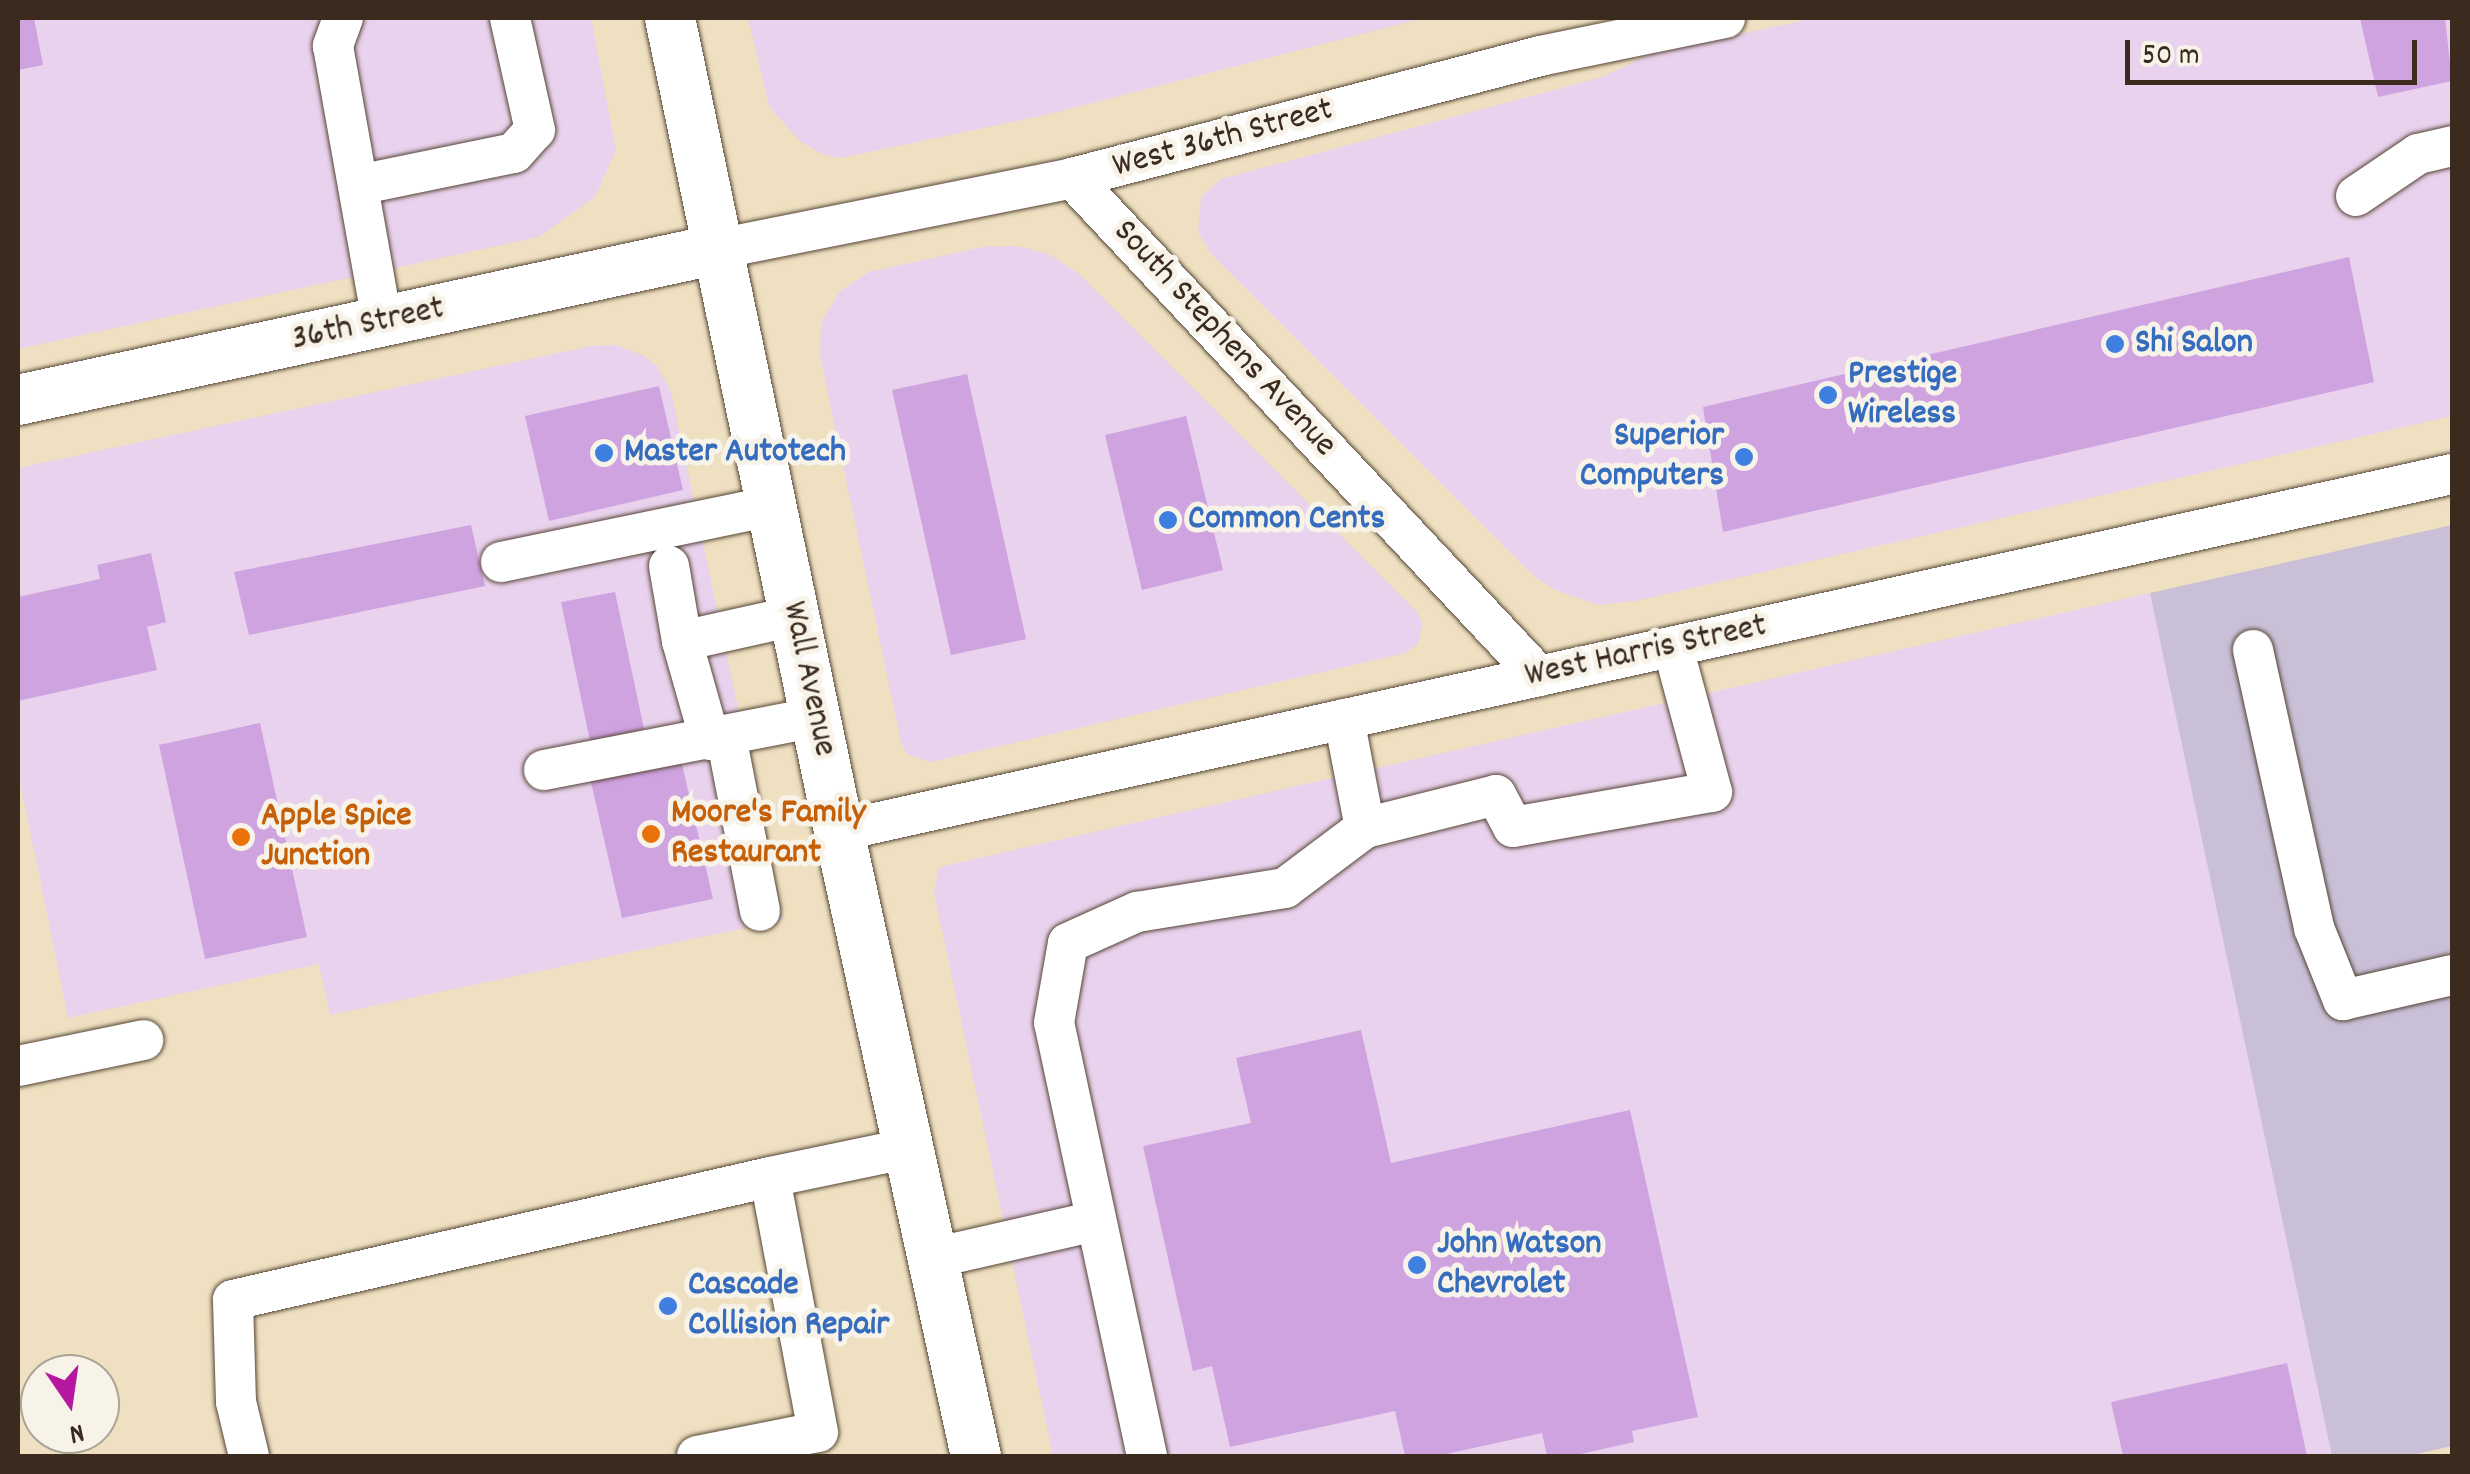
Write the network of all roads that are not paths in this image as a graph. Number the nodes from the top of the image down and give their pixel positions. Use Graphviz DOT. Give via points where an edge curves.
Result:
graph roads {
  1 [pos="343,18"];
  2 [pos="510,18"];
  3 [pos="670,18"];
  4 [pos="1725,18"];
  5 [pos="2452,146"];
  6 [pos="1072,178"];
  7 [pos="358,185"];
  8 [pos="2356,196"];
  9 [pos="718,250"];
  10 [pos="382,322"];
  11 [pos="18,400"];
  12 [pos="2452,474"];
  13 [pos="772,506"];
  14 [pos="501,562"];
  15 [pos="669,566"];
  16 [pos="794,616"];
  17 [pos="682,641"];
  18 [pos="1672,646"];
  19 [pos="2253,650"];
  20 [pos="1540,676"];
  21 [pos="816,716"];
  22 [pos="1344,719"];
  23 [pos="718,738"];
  24 [pos="544,770"];
  25 [pos="1365,828"];
  26 [pos="839,831"];
  27 [pos="760,911"];
  28 [pos="2452,975"];
  29 [pos="143,1040"];
  30 [pos="18,1066"];
  31 [pos="910,1148"];
  32 [pos="770,1178"];
  33 [pos="1096,1221"];
  34 [pos="934,1258"];
  35 [pos="248,1456"];
  36 [pos="698,1456"];
  37 [pos="976,1456"];
  38 [pos="1147,1456"];
  1 -- 7 [label="street" via="333,46"];
  2 -- 7 [label="street" via="536,130 514,153"];
  3 -- 9 [label="main road, Wall Avenue"];
  4 -- 6 [label="street, West 36th Street" via="1540,56"];
  5 -- 8 [label="street" via="2418,154"];
  6 -- 9 [label="street, West 36th Street"];
  6 -- 20 [label="street, South Stephens Avenue"];
  7 -- 10 [label="street"];
  9 -- 10 [label="main road, 36th Street"];
  9 -- 13 [label="main road, Wall Avenue"];
  10 -- 11 [label="main road, 36th Street"];
  12 -- 18 [label="street, West Harris Street"];
  13 -- 14 [label="street"];
  13 -- 16 [label="main road, Wall Avenue"];
  15 -- 17 [label="street"];
  16 -- 17 [label="street"];
  16 -- 21 [label="main road, Wall Avenue"];
  17 -- 23 [label="street"];
  18 -- 20 [label="street, West Harris Street"];
  18 -- 25 [label="street" via="1712,792 1513,827 1496,795"];
  19 -- 28 [label="street" via="2314,928 2343,1000"];
  20 -- 22 [label="street, West Harris Street"];
  21 -- 23 [label="street"];
  21 -- 26 [label="main road, Wall Avenue"];
  22 -- 25 [label="street"];
  22 -- 26 [label="street, West Harris Street"];
  23 -- 24 [label="street"];
  23 -- 27 [label="street"];
  25 -- 33 [label="street" via="1285,888 1137,912 1068,942 1054,1024"];
  26 -- 31 [label="main road, Wall Avenue"];
  29 -- 30 [label="street"];
  31 -- 32 [label="street"];
  31 -- 34 [label="main road, Wall Avenue"];
  32 -- 35 [label="street" via="233,1300 236,1402"];
  32 -- 36 [label="street" via="818,1432"];
  33 -- 34 [label="street"];
  33 -- 38 [label="street"];
  34 -- 37 [label="main road, Wall Avenue"];
}
